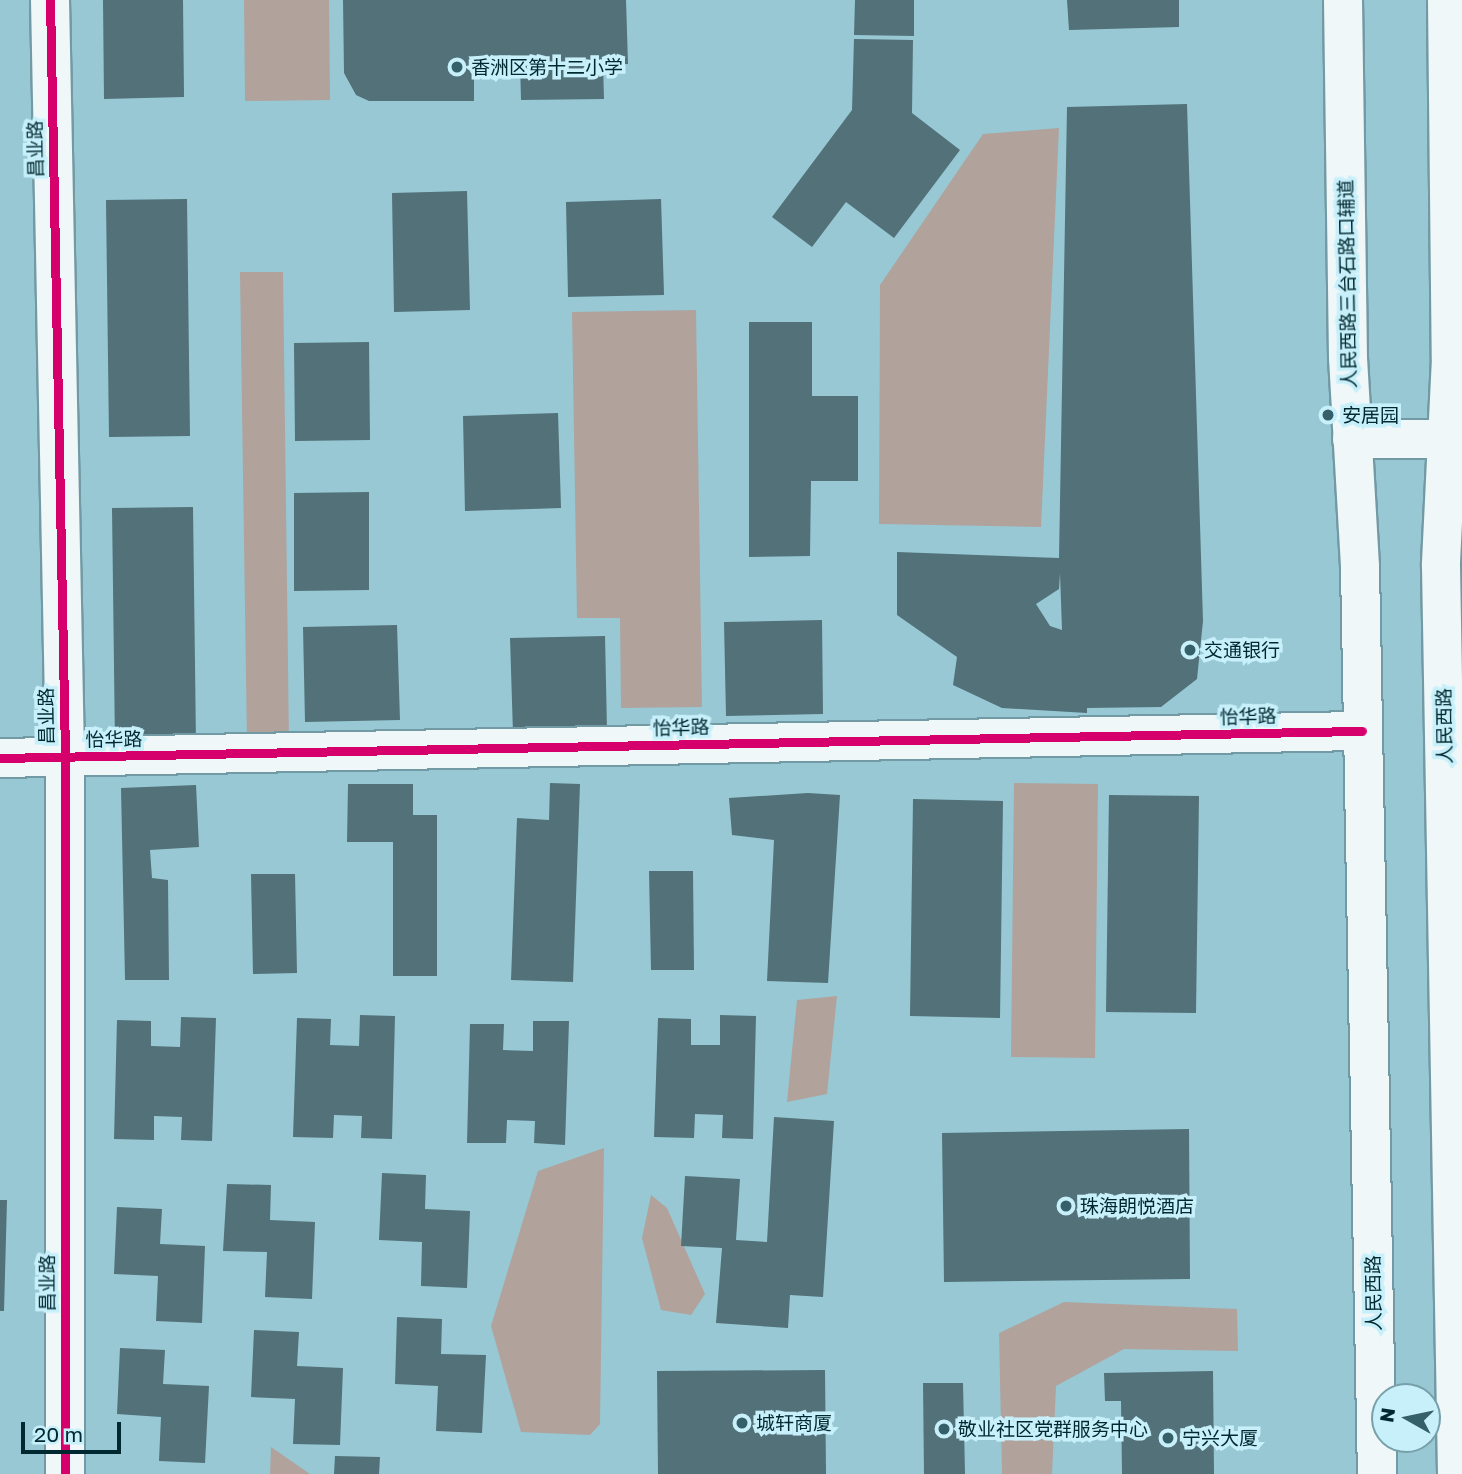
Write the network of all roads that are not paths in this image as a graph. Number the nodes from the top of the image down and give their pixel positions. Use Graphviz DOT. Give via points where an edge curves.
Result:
graph roads {
  1 [pos="50,0"];
  2 [pos="1343,0"];
  3 [pos="1447,0"];
  4 [pos="1353,439"];
  5 [pos="1448,439"];
  6 [pos="1360,567"];
  7 [pos="1362,731"];
  8 [pos="65,757"];
  9 [pos="0,758"];
  10 [pos="1454,889"];
  11 [pos="1457,1246"];
  12 [pos="65,1474"];
  13 [pos="1377,1474"];
  14 [pos="1457,1474"];
  1 -- 8 [label="main road, 昌业路"];
  2 -- 4 [label="main road, 人民西路三台石路口辅道"];
  3 -- 5 [label="main road"];
  4 -- 5 [label="main road"];
  4 -- 6 [label="main road, 人民西路三台石路口辅道"];
  5 -- 10 [label="main road, 人民西路" via="1441,566"];
  6 -- 7 [label="main road, 人民西路"];
  7 -- 8 [label="main road, 怡华路"];
  7 -- 13 [label="main road, 人民西路"];
  8 -- 9 [label="main road, 怡华路"];
  8 -- 12 [label="main road, 昌业路"];
  10 -- 11 [label="main road, 人民西路"];
  11 -- 14 [label="main road, 人民西路"];
}
